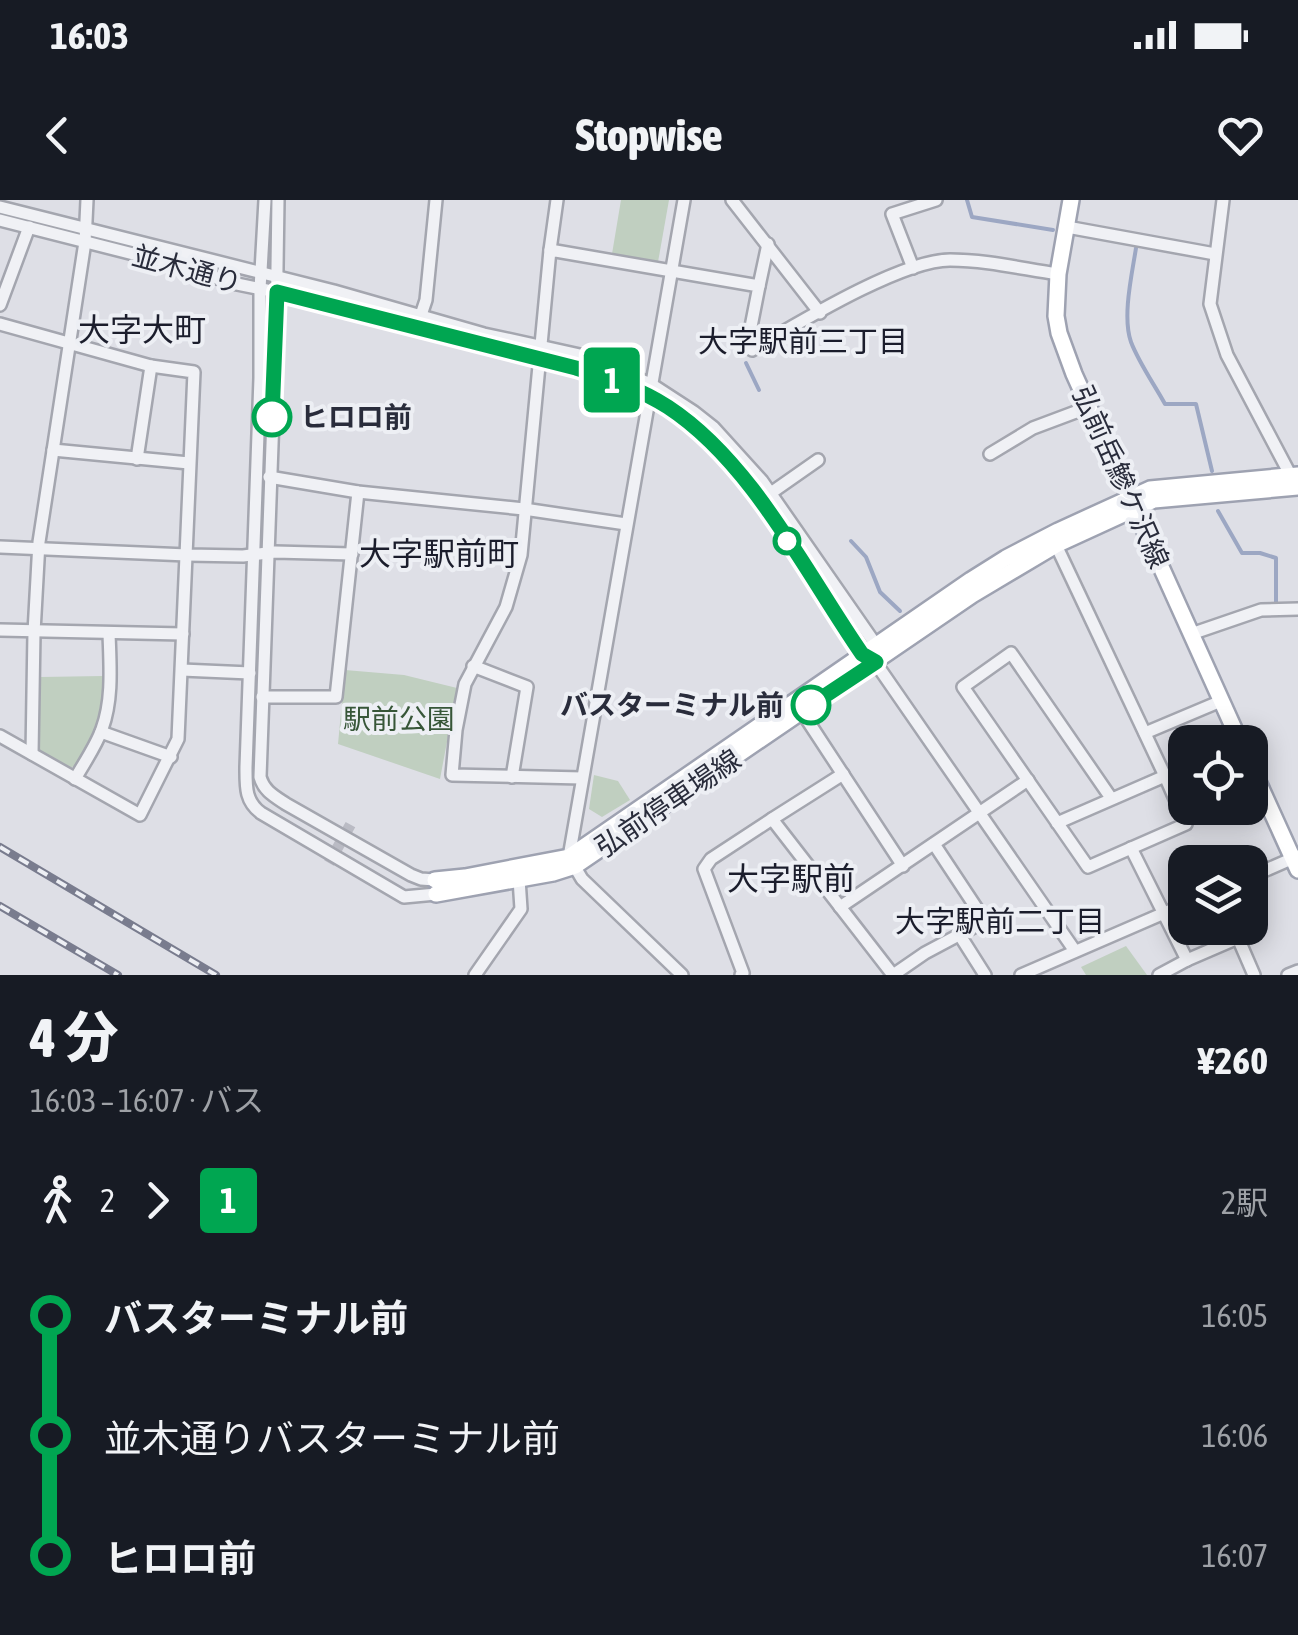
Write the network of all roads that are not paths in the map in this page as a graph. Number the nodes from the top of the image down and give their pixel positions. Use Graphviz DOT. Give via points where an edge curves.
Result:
graph roads {
  1 [pos="87,200"];
  2 [pos="265,200"];
  3 [pos="278,200"];
  4 [pos="436,200"];
  5 [pos="557,200"];
  6 [pos="684,200"];
  7 [pos="732,200"];
  8 [pos="936,200"];
  9 [pos="1072,200"];
  10 [pos="1223,200"];
  11 [pos="0,207"];
  12 [pos="0,220"];
  13 [pos="29,227"];
  14 [pos="1067,227"];
  15 [pos="85,228"];
  16 [pos="85,242"];
  17 [pos="768,244"];
  18 [pos="550,250"];
  19 [pos="1215,254"];
  20 [pos="913,268"];
  21 [pos="671,271"];
  22 [pos="261,272"];
  23 [pos="1058,274"];
  24 [pos="278,276"];
  25 [pos="759,286"];
  26 [pos="260,289"];
  27 [pos="277,292"];
  28 [pos="0,305"];
  29 [pos="820,313"];
  30 [pos="418,322"];
  31 [pos="0,324"];
  32 [pos="69,344"];
  33 [pos="540,352"];
  34 [pos="151,366"];
  35 [pos="650,390"];
  36 [pos="1089,407"];
  37 [pos="53,450"];
  38 [pos="990,454"];
  39 [pos="137,459"];
  40 [pos="818,460"];
  41 [pos="190,464"];
  42 [pos="269,476"];
  43 [pos="1296,483"];
  44 [pos="358,492"];
  45 [pos="766,497"];
  46 [pos="1132,504"];
  47 [pos="524,509"];
  48 [pos="626,524"];
  49 [pos="1056,545"];
  50 [pos="0,547"];
  51 [pos="38,550"];
  52 [pos="260,554"];
  53 [pos="352,554"];
  54 [pos="187,555"];
  55 [pos="1298,608"];
  56 [pos="0,630"];
  57 [pos="34,632"];
  58 [pos="109,634"];
  59 [pos="183,634"];
  60 [pos="1192,634"];
  61 [pos="871,654"];
  62 [pos="473,666"];
  63 [pos="182,670"];
  64 [pos="250,673"];
  65 [pos="262,696"];
  66 [pos="1221,701"];
  67 [pos="802,712"];
  68 [pos="1232,725"];
  69 [pos="102,732"];
  70 [pos="1145,733"];
  71 [pos="0,736"];
  72 [pos="32,754"];
  73 [pos="171,757"];
  74 [pos="843,774"];
  75 [pos="512,776"];
  76 [pos="1165,776"];
  77 [pos="75,778"];
  78 [pos="582,778"];
  79 [pos="1028,780"];
  80 [pos="1110,798"];
  81 [pos="1268,802"];
  82 [pos="980,812"];
  83 [pos="772,819"];
  84 [pos="1057,822"];
  85 [pos="934,844"];
  86 [pos="1131,848"];
  87 [pos="572,861"];
  88 [pos="1296,861"];
  89 [pos="903,866"];
  90 [pos="1268,871"];
  91 [pos="519,879"];
  92 [pos="436,887"];
  93 [pos="840,908"];
  94 [pos="1168,911"];
  95 [pos="1164,913"];
  96 [pos="959,934"];
  97 [pos="1075,951"];
  98 [pos="1187,960"];
  99 [pos="1298,970"];
  100 [pos="475,975"];
  101 [pos="682,975"];
  102 [pos="741,975"];
  103 [pos="893,975"];
  104 [pos="986,975"];
  105 [pos="1021,975"];
  106 [pos="1159,975"];
  107 [pos="1254,975"];
  108 [pos="1288,975"];
  1 -- 15 [label="street"];
  2 -- 22 [label="street"];
  3 -- 24 [label="street"];
  4 -- 30 [label="street"];
  5 -- 18 [label="street"];
  6 -- 21 [label="street"];
  7 -- 17 [label="street"];
  8 -- 20 [label="street" via="892,214"];
  9 -- 14 [label="main road, 弘前岳鰺ケ沢線"];
  10 -- 19 [label="street"];
  11 -- 15 [label="street, 並木通り"];
  12 -- 13 [label="street, 並木通り"];
  13 -- 16 [label="street, 並木通り"];
  13 -- 28 [label="street"];
  14 -- 19 [label="street"];
  14 -- 23 [label="main road, 弘前岳鰺ケ沢線"];
  15 -- 16 [label="street"];
  15 -- 22 [label="street, 並木通り"];
  16 -- 26 [label="street, 並木通り"];
  16 -- 32 [label="street"];
  17 -- 25 [label="street"];
  17 -- 29 [label="street"];
  18 -- 21 [label="street"];
  18 -- 33 [label="street"];
  19 -- 43 [label="street" via="1214,321"];
  20 -- 23 [label="street" via="947,260"];
  20 -- 29 [label="street"];
  21 -- 25 [label="street"];
  21 -- 35 [label="street"];
  22 -- 24 [label="street, 並木通り"];
  22 -- 26 [label="street"];
  23 -- 36 [label="main road, 弘前岳鰺ケ沢線" via="1058,332"];
  24 -- 27 [label="street"];
  24 -- 30 [label="street, 並木通り"];
  25 -- 29 [label="street" via="752,350"];
  26 -- 27 [label="street, 並木通り"];
  26 -- 52 [label="street"];
  27 -- 30 [label="street, 並木通り"];
  27 -- 42 [label="street"];
  30 -- 33 [label="street, 並木通り"];
  31 -- 32 [label="street"];
  32 -- 34 [label="street"];
  32 -- 37 [label="street"];
  33 -- 35 [label="street, 並木通り"];
  33 -- 47 [label="street"];
  34 -- 39 [label="street"];
  34 -- 41 [label="street" via="194,372"];
  35 -- 45 [label="street, 並木通り"];
  35 -- 48 [label="street"];
  36 -- 38 [label="street"];
  36 -- 46 [label="main road, 弘前岳鰺ケ沢線"];
  37 -- 39 [label="street"];
  37 -- 51 [label="street"];
  39 -- 41 [label="street"];
  40 -- 45 [label="street"];
  41 -- 54 [label="street"];
  42 -- 44 [label="street"];
  42 -- 52 [label="street"];
  43 -- 46 [label="main road" via="1150,490"];
  44 -- 47 [label="street"];
  44 -- 53 [label="street"];
  45 -- 61 [label="street, 並木通り"];
  46 -- 49 [label="main road, 弘前停車場線"];
  46 -- 60 [label="main road, 弘前岳鰺ケ沢線"];
  46 -- 61 [label="main road, 弘前停車場線" via="1006,558"];
  47 -- 48 [label="street"];
  47 -- 62 [label="street" via="515,582"];
  48 -- 78 [label="street"];
  49 -- 61 [label="main road, 弘前停車場線"];
  49 -- 70 [label="street"];
  50 -- 51 [label="street"];
  51 -- 54 [label="street"];
  51 -- 57 [label="street"];
  52 -- 53 [label="street"];
  52 -- 54 [label="street"];
  52 -- 64 [label="street"];
  52 -- 65 [label="street"];
  53 -- 65 [label="street" via="336,697"];
  54 -- 59 [label="street"];
  55 -- 60 [label="street" via="1261,610"];
  56 -- 57 [label="street"];
  57 -- 58 [label="street"];
  57 -- 72 [label="street"];
  58 -- 59 [label="street"];
  58 -- 69 [label="street"];
  59 -- 63 [label="street"];
  60 -- 66 [label="main road, 弘前岳鰺ケ沢線"];
  61 -- 67 [label="main road, 弘前停車場線"];
  61 -- 82 [label="street, 並木通り"];
  61 -- 87 [label="main road, 弘前停車場線"];
  62 -- 75 [label="street" via="527,686"];
  62 -- 75 [label="street" via="452,775"];
  63 -- 64 [label="street"];
  63 -- 73 [label="street"];
  64 -- 92 [label="street" via="246,789 252,806 404,897"];
  65 -- 92 [label="street" via="263,786"];
  66 -- 68 [label="main road, 弘前岳鰺ケ沢線"];
  66 -- 70 [label="street"];
  67 -- 74 [label="street"];
  67 -- 87 [label="main road, 弘前停車場線"];
  69 -- 73 [label="street"];
  69 -- 77 [label="street"];
  70 -- 76 [label="street"];
  71 -- 72 [label="street"];
  72 -- 77 [label="street"];
  73 -- 77 [label="street" via="140,815"];
  74 -- 83 [label="street"];
  74 -- 89 [label="street"];
  75 -- 78 [label="street"];
  76 -- 80 [label="street"];
  76 -- 86 [label="street" via="1186,824"];
  78 -- 87 [label="street"];
  79 -- 80 [label="street" via="963,686 1011,654"];
  79 -- 82 [label="street"];
  79 -- 84 [label="street"];
  80 -- 84 [label="street"];
  81 -- 88 [label="main road"];
  82 -- 85 [label="street"];
  82 -- 97 [label="street, 並木通り"];
  83 -- 93 [label="street"];
  83 -- 102 [label="street" via="704,868"];
  84 -- 86 [label="street" via="1088,867"];
  85 -- 89 [label="street"];
  85 -- 96 [label="street" via="985,921"];
  86 -- 95 [label="street"];
  87 -- 91 [label="main road, 弘前停車場線"];
  87 -- 92 [label="main road, 弘前停車場線"];
  87 -- 101 [label="street" via="582,879"];
  88 -- 90 [label="street"];
  89 -- 93 [label="street"];
  91 -- 92 [label="main road, 弘前停車場線"];
  91 -- 100 [label="street" via="521,908"];
  93 -- 103 [label="street"];
  94 -- 95 [label="street"];
  95 -- 97 [label="street"];
  95 -- 98 [label="street"];
  96 -- 103 [label="street"];
  96 -- 104 [label="street"];
  97 -- 105 [label="street"];
  98 -- 106 [label="street"];
  98 -- 107 [label="street" via="1238,938"];
  99 -- 108 [label="street"];
}
